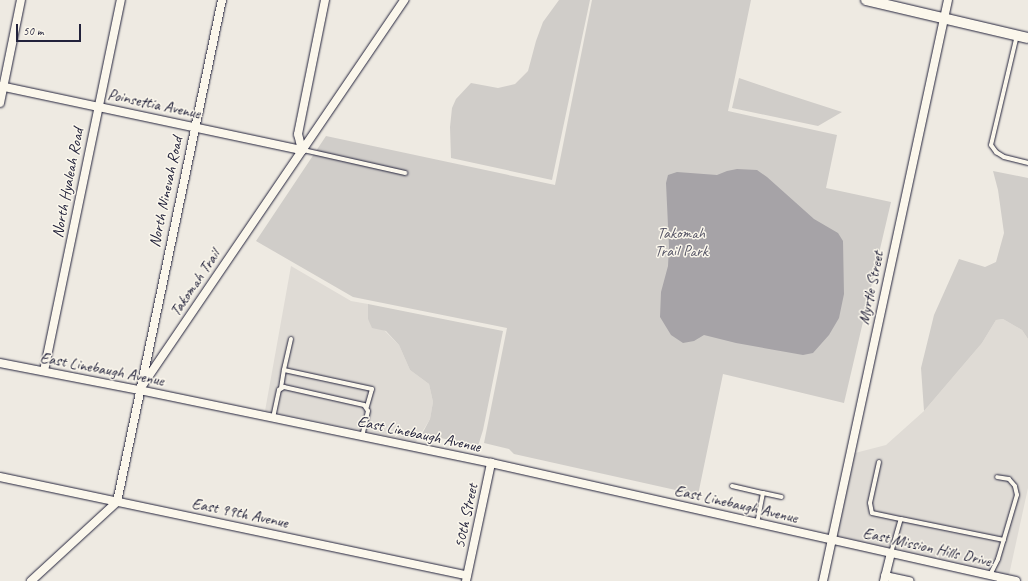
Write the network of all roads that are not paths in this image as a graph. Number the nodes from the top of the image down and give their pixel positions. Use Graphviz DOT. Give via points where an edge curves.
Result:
graph roads {
  1 [pos="22,0"];
  2 [pos="121,0"];
  3 [pos="222,0"];
  4 [pos="325,0"];
  5 [pos="404,0"];
  6 [pos="866,0"];
  7 [pos="948,0"];
  8 [pos="944,18"];
  9 [pos="1017,35"];
  10 [pos="1028,38"];
  11 [pos="2,86"];
  12 [pos="0,103"];
  13 [pos="98,106"];
  14 [pos="194,127"];
  15 [pos="302,150"];
  16 [pos="1028,163"];
  17 [pos="405,173"];
  18 [pos="291,339"];
  19 [pos="0,363"];
  20 [pos="284,370"];
  21 [pos="44,371"];
  22 [pos="281,388"];
  23 [pos="139,390"];
  24 [pos="367,407"];
  25 [pos="273,418"];
  26 [pos="362,436"];
  27 [pos="879,462"];
  28 [pos="491,463"];
  29 [pos="996,477"];
  30 [pos="0,478"];
  31 [pos="732,486"];
  32 [pos="763,493"];
  33 [pos="782,497"];
  34 [pos="117,502"];
  35 [pos="901,519"];
  36 [pos="757,523"];
  37 [pos="831,540"];
  38 [pos="1004,540"];
  39 [pos="891,553"];
  40 [pos="990,576"];
  41 [pos="467,578"];
  42 [pos="885,578"];
  43 [pos="999,580"];
  44 [pos="31,581"];
  45 [pos="822,581"];
  46 [pos="909,581"];
  47 [pos="1016,581"];
  1 -- 11 [label="street"];
  2 -- 13 [label="street, North Hyaleah Road"];
  3 -- 14 [label="street, North Ninevah Road"];
  4 -- 15 [label="street" via="298,134"];
  5 -- 15 [label="street, Takomah Trail"];
  6 -- 8 [label="street"];
  7 -- 8 [label="street, Myrtle Street"];
  8 -- 9 [label="street"];
  8 -- 37 [label="street, Myrtle Street"];
  9 -- 10 [label="street"];
  9 -- 16 [label="lane" via="991,145 1004,157"];
  11 -- 12 [label="street"];
  11 -- 13 [label="street, Poinsettia Avenue"];
  13 -- 14 [label="street, Poinsettia Avenue"];
  13 -- 21 [label="street, North Hyaleah Road"];
  14 -- 15 [label="street, Poinsettia Avenue"];
  14 -- 23 [label="street, North Ninevah Road"];
  15 -- 17 [label="lane"];
  15 -- 23 [label="street, Takomah Trail"];
  18 -- 20 [label="lane"];
  19 -- 21 [label="street, East Linebaugh Avenue"];
  20 -- 22 [label="lane"];
  20 -- 24 [label="lane" via="372,389"];
  21 -- 23 [label="street, East Linebaugh Avenue"];
  22 -- 24 [label="lane"];
  22 -- 25 [label="lane"];
  23 -- 25 [label="street, East Linebaugh Avenue"];
  23 -- 34 [label="street, Takomah Trail"];
  24 -- 26 [label="lane"];
  25 -- 26 [label="street, East Linebaugh Avenue"];
  26 -- 28 [label="street, East Linebaugh Avenue"];
  27 -- 35 [label="lane" via="870,503 872,513"];
  28 -- 36 [label="street, East Linebaugh Avenue"];
  28 -- 41 [label="street, 50th Street"];
  29 -- 38 [label="lane" via="1009,479 1015,486 1017,495"];
  30 -- 34 [label="street, East 99th Avenue"];
  31 -- 32 [label="lane"];
  32 -- 33 [label="lane"];
  32 -- 36 [label="lane"];
  34 -- 41 [label="street, East 99th Avenue"];
  34 -- 44 [label="street"];
  35 -- 38 [label="lane"];
  35 -- 39 [label="lane"];
  36 -- 37 [label="street, East Linebaugh Avenue"];
  37 -- 39 [label="street, East Mission Hills Drive"];
  37 -- 45 [label="street, Myrtle Street"];
  38 -- 40 [label="lane"];
  39 -- 40 [label="street, East Mission Hills Drive"];
  39 -- 42 [label="street"];
  40 -- 43 [label="street, East Mission Hills Drive"];
  42 -- 46 [label="street"];
  43 -- 47 [label="street, East Mission Hills Drive"];
}
